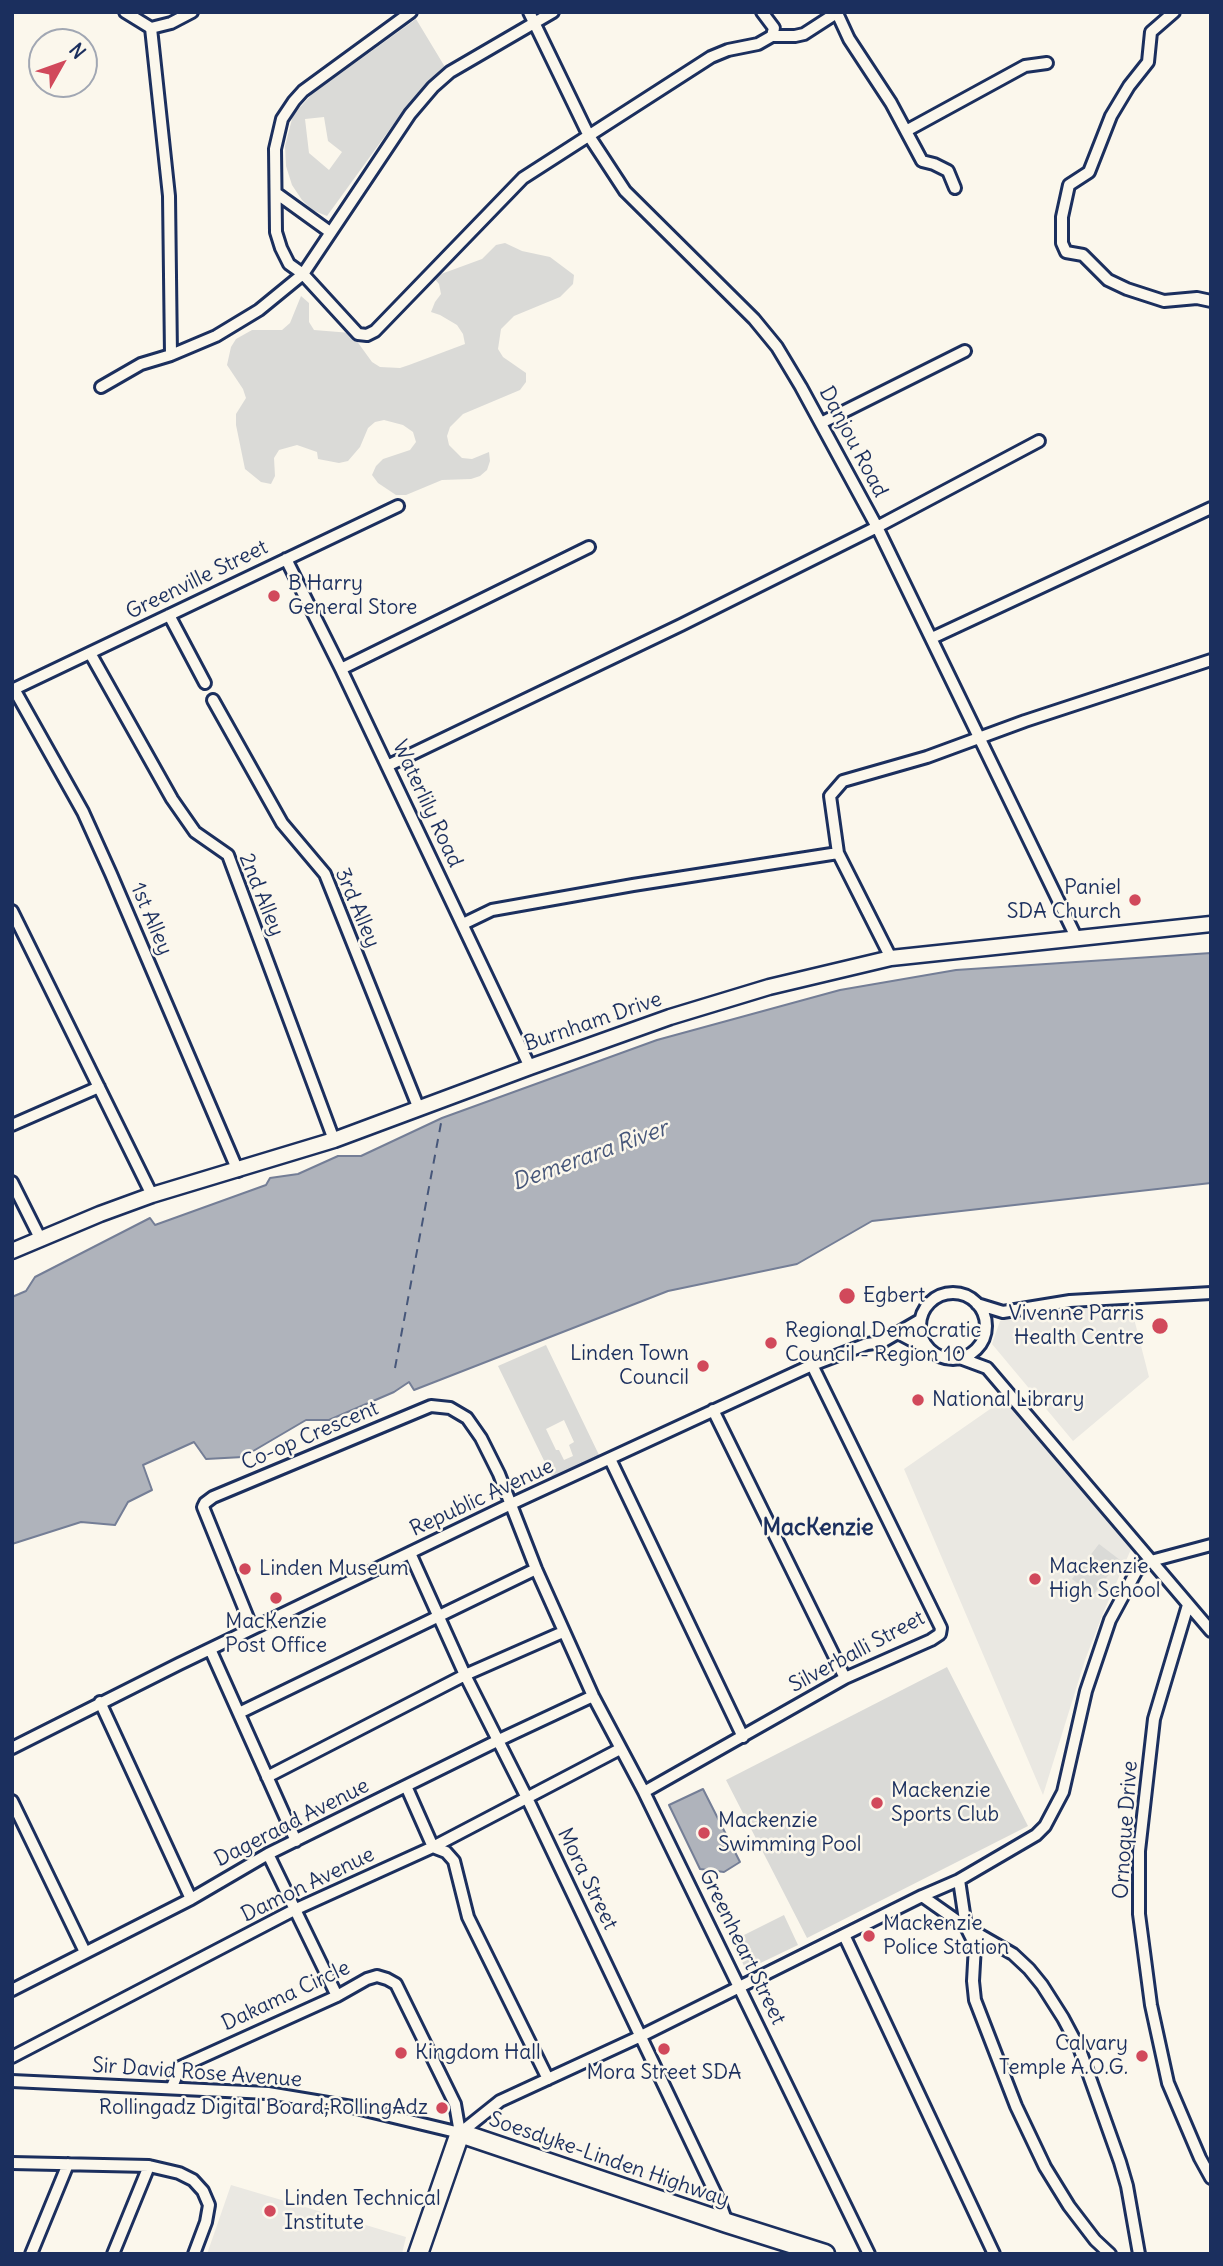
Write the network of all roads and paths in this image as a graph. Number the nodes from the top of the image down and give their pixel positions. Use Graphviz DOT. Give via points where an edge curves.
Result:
graph roads {
  1 [pos="125,12"];
  2 [pos="192,12"];
  3 [pos="411,12"];
  4 [pos="529,12"];
  5 [pos="552,12"];
  6 [pos="762,12"];
  7 [pos="1174,12"];
  8 [pos="837,13"];
  9 [pos="534,24"];
  10 [pos="150,27"];
  11 [pos="772,36"];
  12 [pos="1047,63"];
  13 [pos="906,131"];
  14 [pos="589,136"];
  15 [pos="955,188"];
  16 [pos="276,193"];
  17 [pos="330,232"];
  18 [pos="303,274"];
  19 [pos="1211,301"];
  20 [pos="965,351"];
  21 [pos="171,355"];
  22 [pos="101,387"];
  23 [pos="821,423"];
  24 [pos="1039,441"];
  25 [pos="398,506"];
  26 [pos="1211,508"];
  27 [pos="877,527"];
  28 [pos="589,547"];
  29 [pos="286,559"];
  30 [pos="169,615"];
  31 [pos="932,638"];
  32 [pos="90,653"];
  33 [pos="1211,660"];
  34 [pos="341,669"];
  35 [pos="205,684"];
  36 [pos="13,689"];
  37 [pos="214,700"];
  38 [pos="981,739"];
  39 [pos="387,766"];
  40 [pos="838,853"];
  41 [pos="12,911"];
  42 [pos="463,924"];
  43 [pos="1211,924"];
  44 [pos="1076,937"];
  45 [pos="891,958"];
  46 [pos="530,1067"];
  47 [pos="99,1087"];
  48 [pos="419,1109"];
  49 [pos="12,1125"];
  50 [pos="334,1140"];
  51 [pos="238,1171"];
  52 [pos="12,1182"];
  53 [pos="152,1195"];
  54 [pos="40,1238"];
  55 [pos="12,1251"];
  56 [pos="1211,1293"];
  57 [pos="977,1304"];
  58 [pos="1003,1312"];
  59 [pos="920,1320"];
  60 [pos="898,1333"];
  61 [pos="984,1335"];
  62 [pos="935,1353"];
  63 [pos="960,1358"];
  64 [pos="812,1365"];
  65 [pos="986,1368"];
  66 [pos="713,1410"];
  67 [pos="610,1459"];
  68 [pos="511,1504"];
  69 [pos="1211,1545"];
  70 [pos="410,1553"];
  71 [pos="1151,1561"];
  72 [pos="536,1569"];
  73 [pos="1188,1605"];
  74 [pos="438,1617"];
  75 [pos="252,1629"];
  76 [pos="1211,1631"];
  77 [pos="563,1632"];
  78 [pos="210,1649"];
  79 [pos="466,1675"];
  80 [pos="845,1678"];
  81 [pos="593,1696"];
  82 [pos="100,1702"];
  83 [pos="239,1713"];
  84 [pos="743,1737"];
  85 [pos="499,1740"];
  86 [pos="12,1748"];
  87 [pos="620,1749"];
  88 [pos="267,1777"];
  89 [pos="405,1786"];
  90 [pos="644,1792"];
  91 [pos="527,1798"];
  92 [pos="12,1801"];
  93 [pos="296,1841"];
  94 [pos="433,1847"];
  95 [pos="268,1854"];
  96 [pos="959,1880"];
  97 [pos="922,1896"];
  98 [pos="191,1899"];
  99 [pos="295,1910"];
  100 [pos="966,1927"];
  101 [pos="844,1935"];
  102 [pos="85,1952"];
  103 [pos="739,1986"];
  104 [pos="12,1990"];
  105 [pos="337,1996"];
  106 [pos="641,2036"];
  107 [pos="12,2057"];
  108 [pos="548,2079"];
  109 [pos="12,2081"];
  110 [pos="172,2088"];
  111 [pos="460,2133"];
  112 [pos="12,2162"];
  113 [pos="68,2164"];
  114 [pos="149,2166"];
  115 [pos="1211,2178"];
  116 [pos="727,2223"];
  117 [pos="31,2254"];
  118 [pos="113,2254"];
  119 [pos="194,2254"];
  120 [pos="418,2254"];
  121 [pos="825,2254"];
  122 [pos="869,2254"];
  123 [pos="994,2254"];
  124 [pos="1110,2254"];
  125 [pos="1139,2254"];
  1 -- 10 [label="street"];
  2 -- 10 [label="street" via="172,23"];
  3 -- 16 [label="street" via="294,101 282,119 275,149"];
  4 -- 9 [label="street, Danjou Road"];
  5 -- 9 [label="street"];
  6 -- 11 [label="street" via="774,28"];
  7 -- 19 [label="street" via="1151,32 1148,62 1111,116 1089,172 1069,186 1062,243 1066,252 1083,255 1108,280 1127,289 1164,301"];
  8 -- 11 [label="street" via="804,34"];
  8 -- 13 [label="street"];
  9 -- 14 [label="street, Danjou Road"];
  9 -- 17 [label="street" via="450,72 433,87"];
  10 -- 21 [label="street" via="169,196"];
  11 -- 14 [label="street" via="710,57"];
  12 -- 13 [label="street" via="1025,66"];
  13 -- 15 [label="street" via="922,161 948,171"];
  14 -- 18 [label="street" via="523,178 367,335 358,334"];
  14 -- 23 [label="street, Danjou Road" via="625,191 777,346"];
  16 -- 17 [label="street"];
  16 -- 18 [label="street" via="276,232 281,248 289,264"];
  17 -- 18 [label="street"];
  18 -- 21 [label="street" via="259,310 216,336"];
  20 -- 23 [label="street"];
  21 -- 22 [label="street" via="141,364"];
  23 -- 27 [label="street, Danjou Road"];
  24 -- 27 [label="street"];
  25 -- 29 [label="street, Greenville Street"];
  26 -- 31 [label="street"];
  27 -- 31 [label="street, Danjou Road"];
  27 -- 39 [label="street"];
  28 -- 34 [label="street"];
  29 -- 30 [label="street, Greenville Street"];
  29 -- 34 [label="street, Waterlily Road"];
  30 -- 32 [label="street, Greenville Street"];
  30 -- 35 [label="street"];
  31 -- 38 [label="street, Danjou Road"];
  32 -- 36 [label="street, Greenville Street"];
  32 -- 50 [label="street, 2nd Alley" via="172,799 195,832 228,855"];
  33 -- 38 [label="street"];
  34 -- 39 [label="street, Waterlily Road"];
  36 -- 51 [label="street, 1st Alley" via="89,824"];
  37 -- 48 [label="street, 3rd Alley" via="282,823 325,874"];
  38 -- 40 [label="street" via="843,781 830,796"];
  38 -- 44 [label="street, Danjou Road"];
  39 -- 42 [label="street, Waterlily Road"];
  40 -- 42 [label="street" via="492,910"];
  40 -- 45 [label="street"];
  41 -- 47 [label="street"];
  42 -- 46 [label="street, Waterlily Road"];
  43 -- 44 [label="street, Burnham Drive"];
  44 -- 45 [label="street, Burnham Drive"];
  45 -- 46 [label="street, Burnham Drive" via="769,987"];
  46 -- 48 [label="street, Burnham Drive"];
  47 -- 49 [label="street"];
  47 -- 53 [label="street"];
  48 -- 50 [label="street, Burnham Drive"];
  50 -- 51 [label="street, Burnham Drive"];
  51 -- 53 [label="street, Burnham Drive"];
  52 -- 54 [label="street"];
  53 -- 54 [label="street, Burnham Drive"];
  54 -- 55 [label="street, Burnham Drive"];
  56 -- 58 [label="street" via="1070,1301"];
  57 -- 58 [label="street"];
  57 -- 59 [label="street" via="968,1296 944,1294 933,1299"];
  57 -- 61 [label="street" via="985,1321"];
  58 -- 61 [label="street"];
  59 -- 60 [label="street, Republic Avenue"];
  59 -- 62 [label="street" via="920,1333"];
  60 -- 62 [label="street"];
  60 -- 64 [label="street, Republic Avenue"];
  61 -- 63 [label="street" via="970,1354"];
  61 -- 65 [label="street"];
  62 -- 63 [label="street"];
  63 -- 65 [label="street"];
  64 -- 66 [label="street, Republic Avenue"];
  64 -- 80 [label="street, Silverballi Street" via="941,1628 931,1640"];
  65 -- 71 [label="street"];
  66 -- 67 [label="street, Republic Avenue"];
  66 -- 80 [label="street"];
  67 -- 68 [label="street, Republic Avenue"];
  67 -- 84 [label="street"];
  68 -- 70 [label="street, Republic Avenue"];
  68 -- 72 [label="street, Greenheart Street"];
  68 -- 75 [label="street, Co-op Crescent" via="493,1461 467,1418 450,1408 431,1406 213,1497 204,1507"];
  69 -- 71 [label="street"];
  70 -- 74 [label="street, Mora Street"];
  70 -- 75 [label="street, Republic Avenue"];
  71 -- 73 [label="street"];
  71 -- 96 [label="street" via="1137,1570 1110,1620 1086,1691 1063,1792 1050,1819 1023,1844"];
  72 -- 74 [label="street"];
  72 -- 77 [label="street, Greenheart Street"];
  73 -- 76 [label="street"];
  73 -- 115 [label="street, Ornoque Drive" via="1154,1719 1139,1850 1139,1914 1151,2005 1168,2083"];
  74 -- 79 [label="street, Mora Street"];
  74 -- 83 [label="street"];
  75 -- 78 [label="street, Republic Avenue"];
  77 -- 79 [label="street"];
  77 -- 81 [label="street, Greenheart Street"];
  78 -- 82 [label="street, Republic Avenue"];
  78 -- 83 [label="street"];
  79 -- 85 [label="street, Mora Street"];
  79 -- 88 [label="street"];
  80 -- 84 [label="street, Silverballi Street"];
  81 -- 85 [label="street, Dageraad Avenue"];
  81 -- 87 [label="street, Greenheart Street"];
  82 -- 86 [label="street, Republic Avenue"];
  82 -- 98 [label="street"];
  83 -- 88 [label="street"];
  84 -- 90 [label="street, Silverballi Street"];
  85 -- 89 [label="street, Dageraad Avenue"];
  85 -- 91 [label="street, Mora Street"];
  87 -- 90 [label="street, Greenheart Street"];
  87 -- 91 [label="street, Damon Avenue"];
  88 -- 93 [label="street"];
  89 -- 93 [label="street, Dageraad Avenue"];
  89 -- 94 [label="street"];
  90 -- 103 [label="street, Greenheart Street"];
  91 -- 94 [label="street, Damon Avenue"];
  91 -- 106 [label="street, Mora Street"];
  92 -- 102 [label="street"];
  93 -- 95 [label="street, Dageraad Avenue"];
  94 -- 99 [label="street, Damon Avenue"];
  94 -- 108 [label="street" via="454,1861 468,1917"];
  95 -- 98 [label="street, Dageraad Avenue"];
  95 -- 99 [label="street"];
  96 -- 97 [label="street"];
  96 -- 100 [label="street"];
  97 -- 100 [label="street"];
  97 -- 101 [label="street"];
  98 -- 102 [label="street, Dageraad Avenue"];
  99 -- 105 [label="street"];
  99 -- 107 [label="street, Damon Avenue"];
  100 -- 124 [label="street" via="975,1945 975,2000 1016,2106 1069,2206"];
  100 -- 125 [label="street" via="1030,1969 1080,2050 1127,2186"];
  101 -- 103 [label="street"];
  101 -- 123 [label="street"];
  102 -- 104 [label="street, Dageraad Avenue"];
  103 -- 106 [label="street"];
  103 -- 122 [label="street, Greenheart Street"];
  105 -- 110 [label="street, Dakama Circle" via="180,2067"];
  105 -- 111 [label="street, Dakama Circle" via="377,1976 396,1984 455,2104"];
  106 -- 108 [label="street"];
  106 -- 116 [label="street, Mora Street"];
  108 -- 111 [label="street" via="500,2101"];
  109 -- 110 [label="street, Sir David Rose Avenue"];
  110 -- 111 [label="street, Sir David Rose Avenue" via="268,2093"];
  111 -- 116 [label="main road, Soesdyke-Linden Highway"];
  111 -- 120 [label="main road, Soesdyke-Linden Highway"];
  112 -- 113 [label="street"];
  113 -- 114 [label="street"];
  113 -- 117 [label="street"];
  114 -- 118 [label="street"];
  114 -- 119 [label="street" via="179,2172 203,2191 209,2206"];
  116 -- 121 [label="main road, Soesdyke-Linden Highway"];
}
